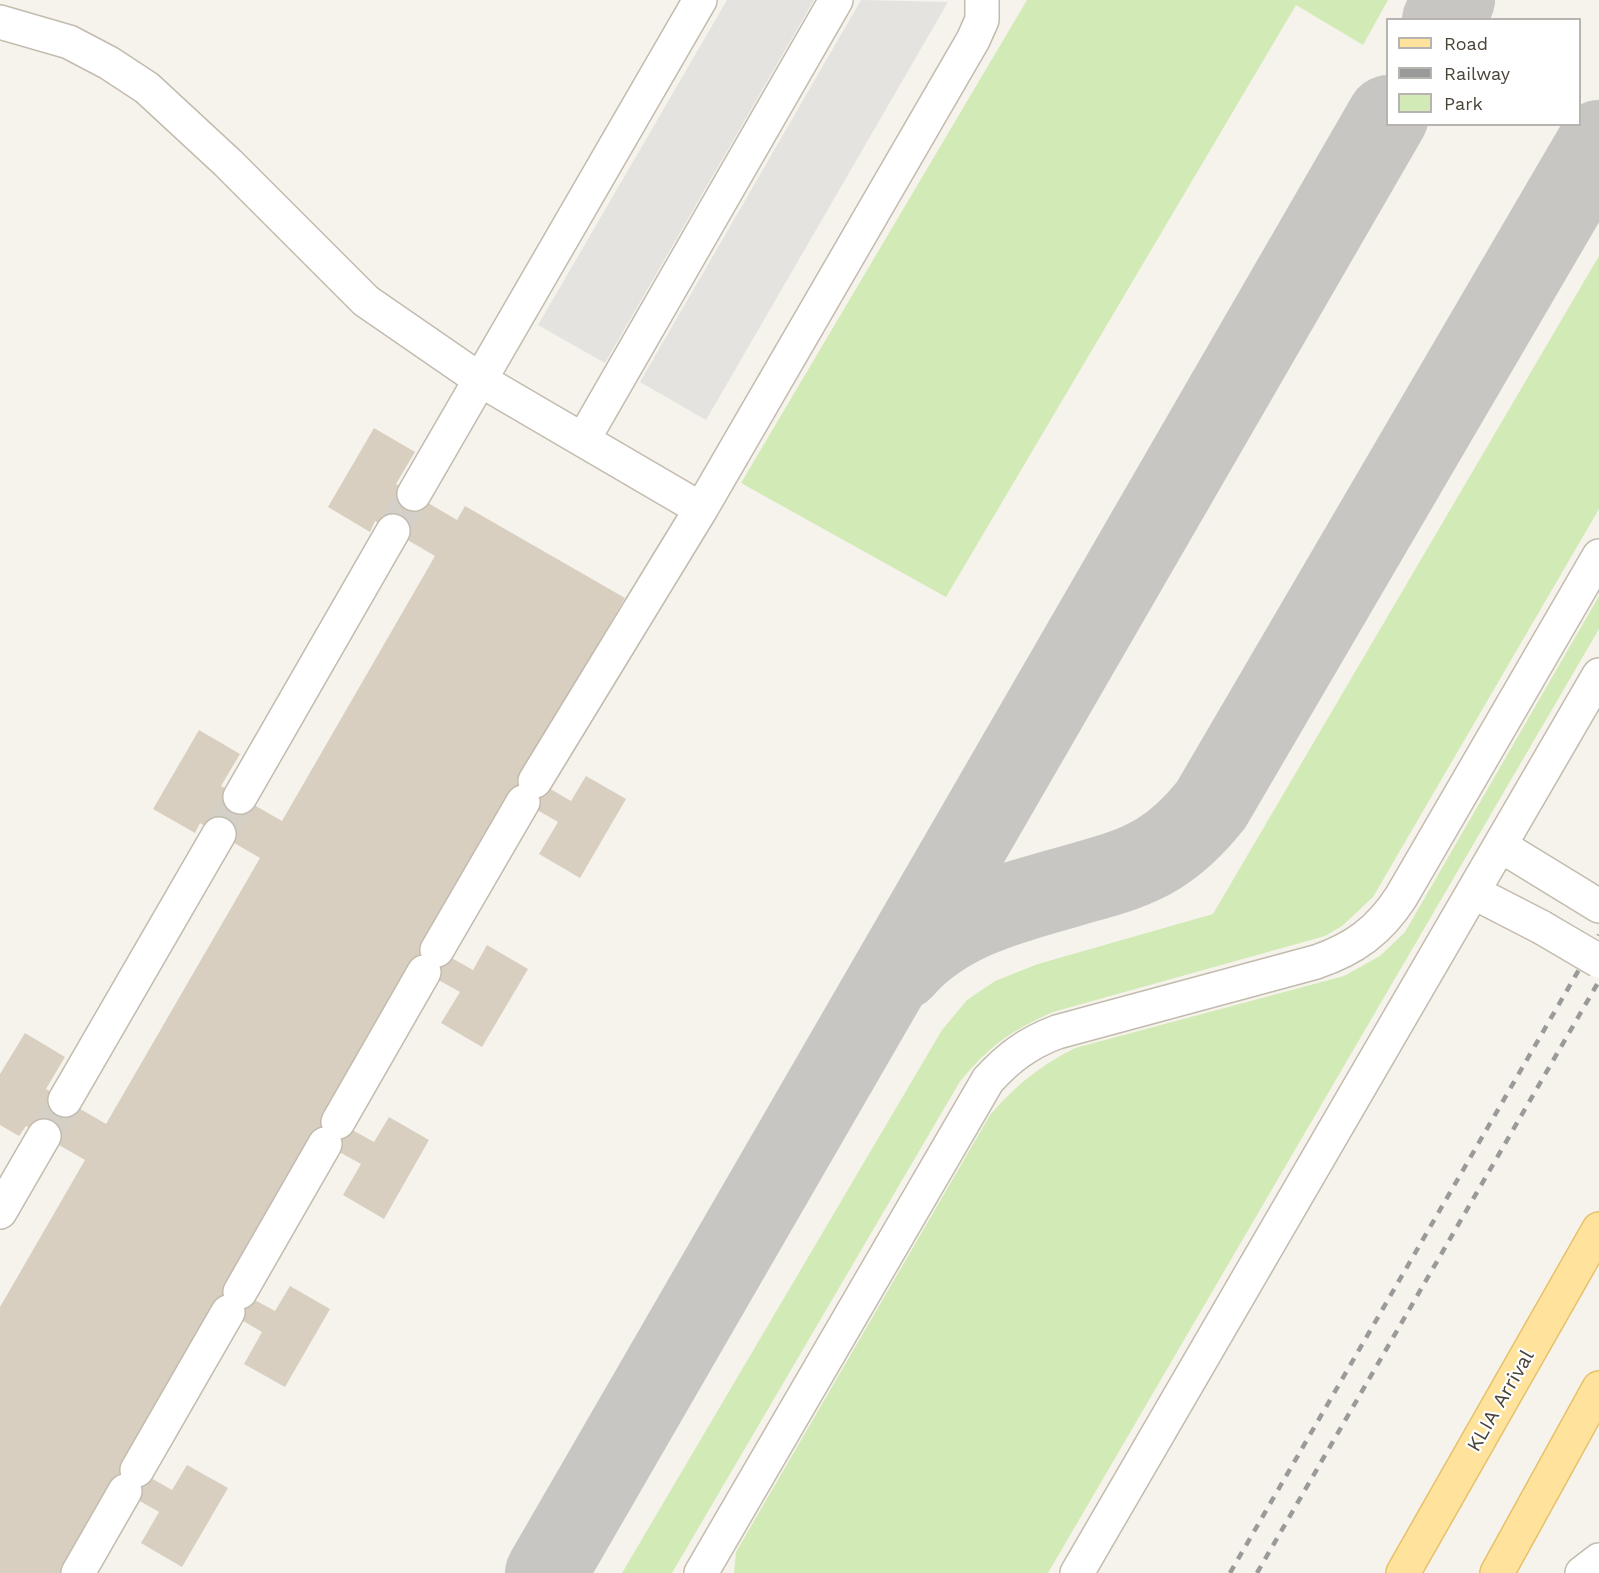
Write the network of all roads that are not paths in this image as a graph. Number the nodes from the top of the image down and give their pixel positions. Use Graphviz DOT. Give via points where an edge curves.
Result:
graph roads {
  1 [pos="700,0"];
  2 [pos="836,0"];
  3 [pos="982,0"];
  4 [pos="0,22"];
  5 [pos="482,381"];
  6 [pos="583,440"];
  7 [pos="414,494"];
  8 [pos="701,509"];
  9 [pos="393,531"];
  10 [pos="1599,556"];
  11 [pos="1599,675"];
  12 [pos="240,797"];
  13 [pos="219,834"];
  14 [pos="1501,846"];
  15 [pos="1474,893"];
  16 [pos="1599,906"];
  17 [pos="1599,960"];
  18 [pos="65,1100"];
  19 [pos="44,1136"];
  20 [pos="0,1212"];
  21 [pos="1599,1229"];
  22 [pos="1599,1388"];
  23 [pos="1599,1560"];
  24 [pos="78,1573"];
  25 [pos="701,1573"];
  26 [pos="1077,1573"];
  27 [pos="1403,1573"];
  28 [pos="1497,1573"];
  29 [pos="1582,1573"];
  1 -- 5 [label="lane"];
  2 -- 6 [label="lane"];
  3 -- 8 [label="lane" via="982,20 973,40"];
  4 -- 5 [label="lane" via="69,42 147,88 366,302"];
  5 -- 6 [label="lane"];
  5 -- 7 [label="lane"];
  6 -- 8 [label="lane"];
  8 -- 24 [label="lane" via="529,792"];
  9 -- 12 [label="lane"];
  10 -- 25 [label="lane" via="1401,897 1387,919 1367,938 1316,962 1057,1032 1008,1058 988,1080"];
  11 -- 14 [label="lane"];
  13 -- 18 [label="lane"];
  14 -- 15 [label="lane"];
  14 -- 16 [label="lane"];
  15 -- 17 [label="lane, bridge"];
  15 -- 26 [label="lane"];
  19 -- 20 [label="lane"];
  21 -- 27 [label="main road, KLIA Arrival"];
  22 -- 28 [label="main road"];
  23 -- 29 [label="lane"];
}
